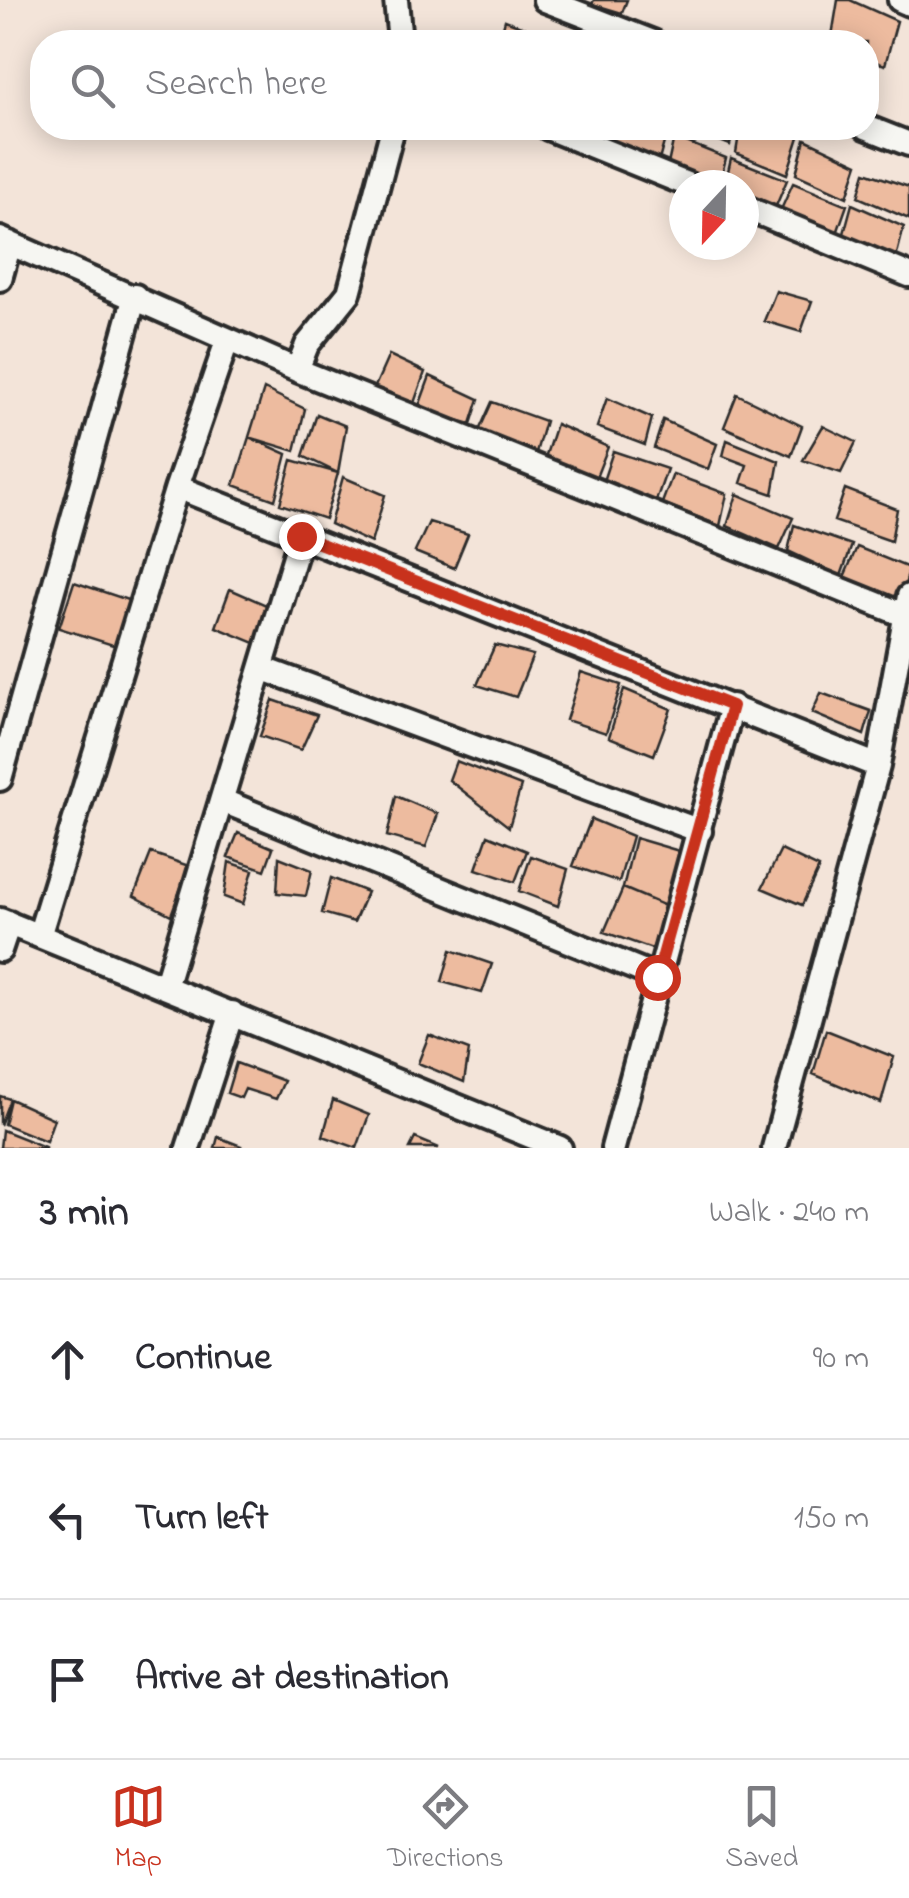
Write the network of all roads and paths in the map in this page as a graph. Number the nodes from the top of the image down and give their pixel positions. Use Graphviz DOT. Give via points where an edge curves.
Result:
graph roads {
  1 [pos="396,0"];
  2 [pos="545,0"];
  3 [pos="900,0"];
  4 [pos="909,4"];
  5 [pos="399,30"];
  6 [pos="622,30"];
  7 [pos="879,132"];
  8 [pos="390,140"];
  9 [pos="578,140"];
  10 [pos="909,144"];
  11 [pos="669,177"];
  12 [pos="759,214"];
  13 [pos="5,241"];
  14 [pos="909,274"];
  15 [pos="0,278"];
  16 [pos="135,296"];
  17 [pos="227,341"];
  18 [pos="297,370"];
  19 [pos="177,487"];
  20 [pos="301,536"];
  21 [pos="907,610"];
  22 [pos="264,669"];
  23 [pos="732,706"];
  24 [pos="878,766"];
  25 [pos="0,779"];
  26 [pos="223,801"];
  27 [pos="700,832"];
  28 [pos="4,922"];
  29 [pos="40,932"];
  30 [pos="0,950"];
  31 [pos="657,977"];
  32 [pos="166,986"];
  33 [pos="232,1013"];
  34 [pos="188,1148"];
  35 [pos="560,1148"];
  36 [pos="614,1148"];
  37 [pos="774,1148"];
  1 -- 5 [label="street"];
  2 -- 6 [label="street"];
  3 -- 4 [label="street"];
  7 -- 10 [label="street"];
  8 -- 18 [label="street" via="349,292"];
  9 -- 11 [label="street"];
  12 -- 14 [label="street"];
  13 -- 15 [label="street"];
  13 -- 16 [label="street"];
  16 -- 17 [label="street"];
  16 -- 25 [label="street"];
  17 -- 18 [label="street"];
  17 -- 19 [label="street"];
  18 -- 21 [label="street"];
  19 -- 20 [label="street"];
  19 -- 29 [label="street"];
  20 -- 22 [label="street"];
  20 -- 23 [label="street"];
  21 -- 24 [label="street"];
  22 -- 26 [label="street"];
  22 -- 27 [label="street"];
  23 -- 24 [label="street"];
  23 -- 27 [label="street"];
  24 -- 37 [label="street"];
  26 -- 31 [label="street"];
  26 -- 32 [label="street"];
  27 -- 31 [label="street"];
  28 -- 29 [label="street"];
  28 -- 30 [label="street"];
  29 -- 32 [label="street"];
  31 -- 36 [label="street"];
  32 -- 33 [label="street"];
  33 -- 34 [label="street"];
  33 -- 35 [label="street"];
}
